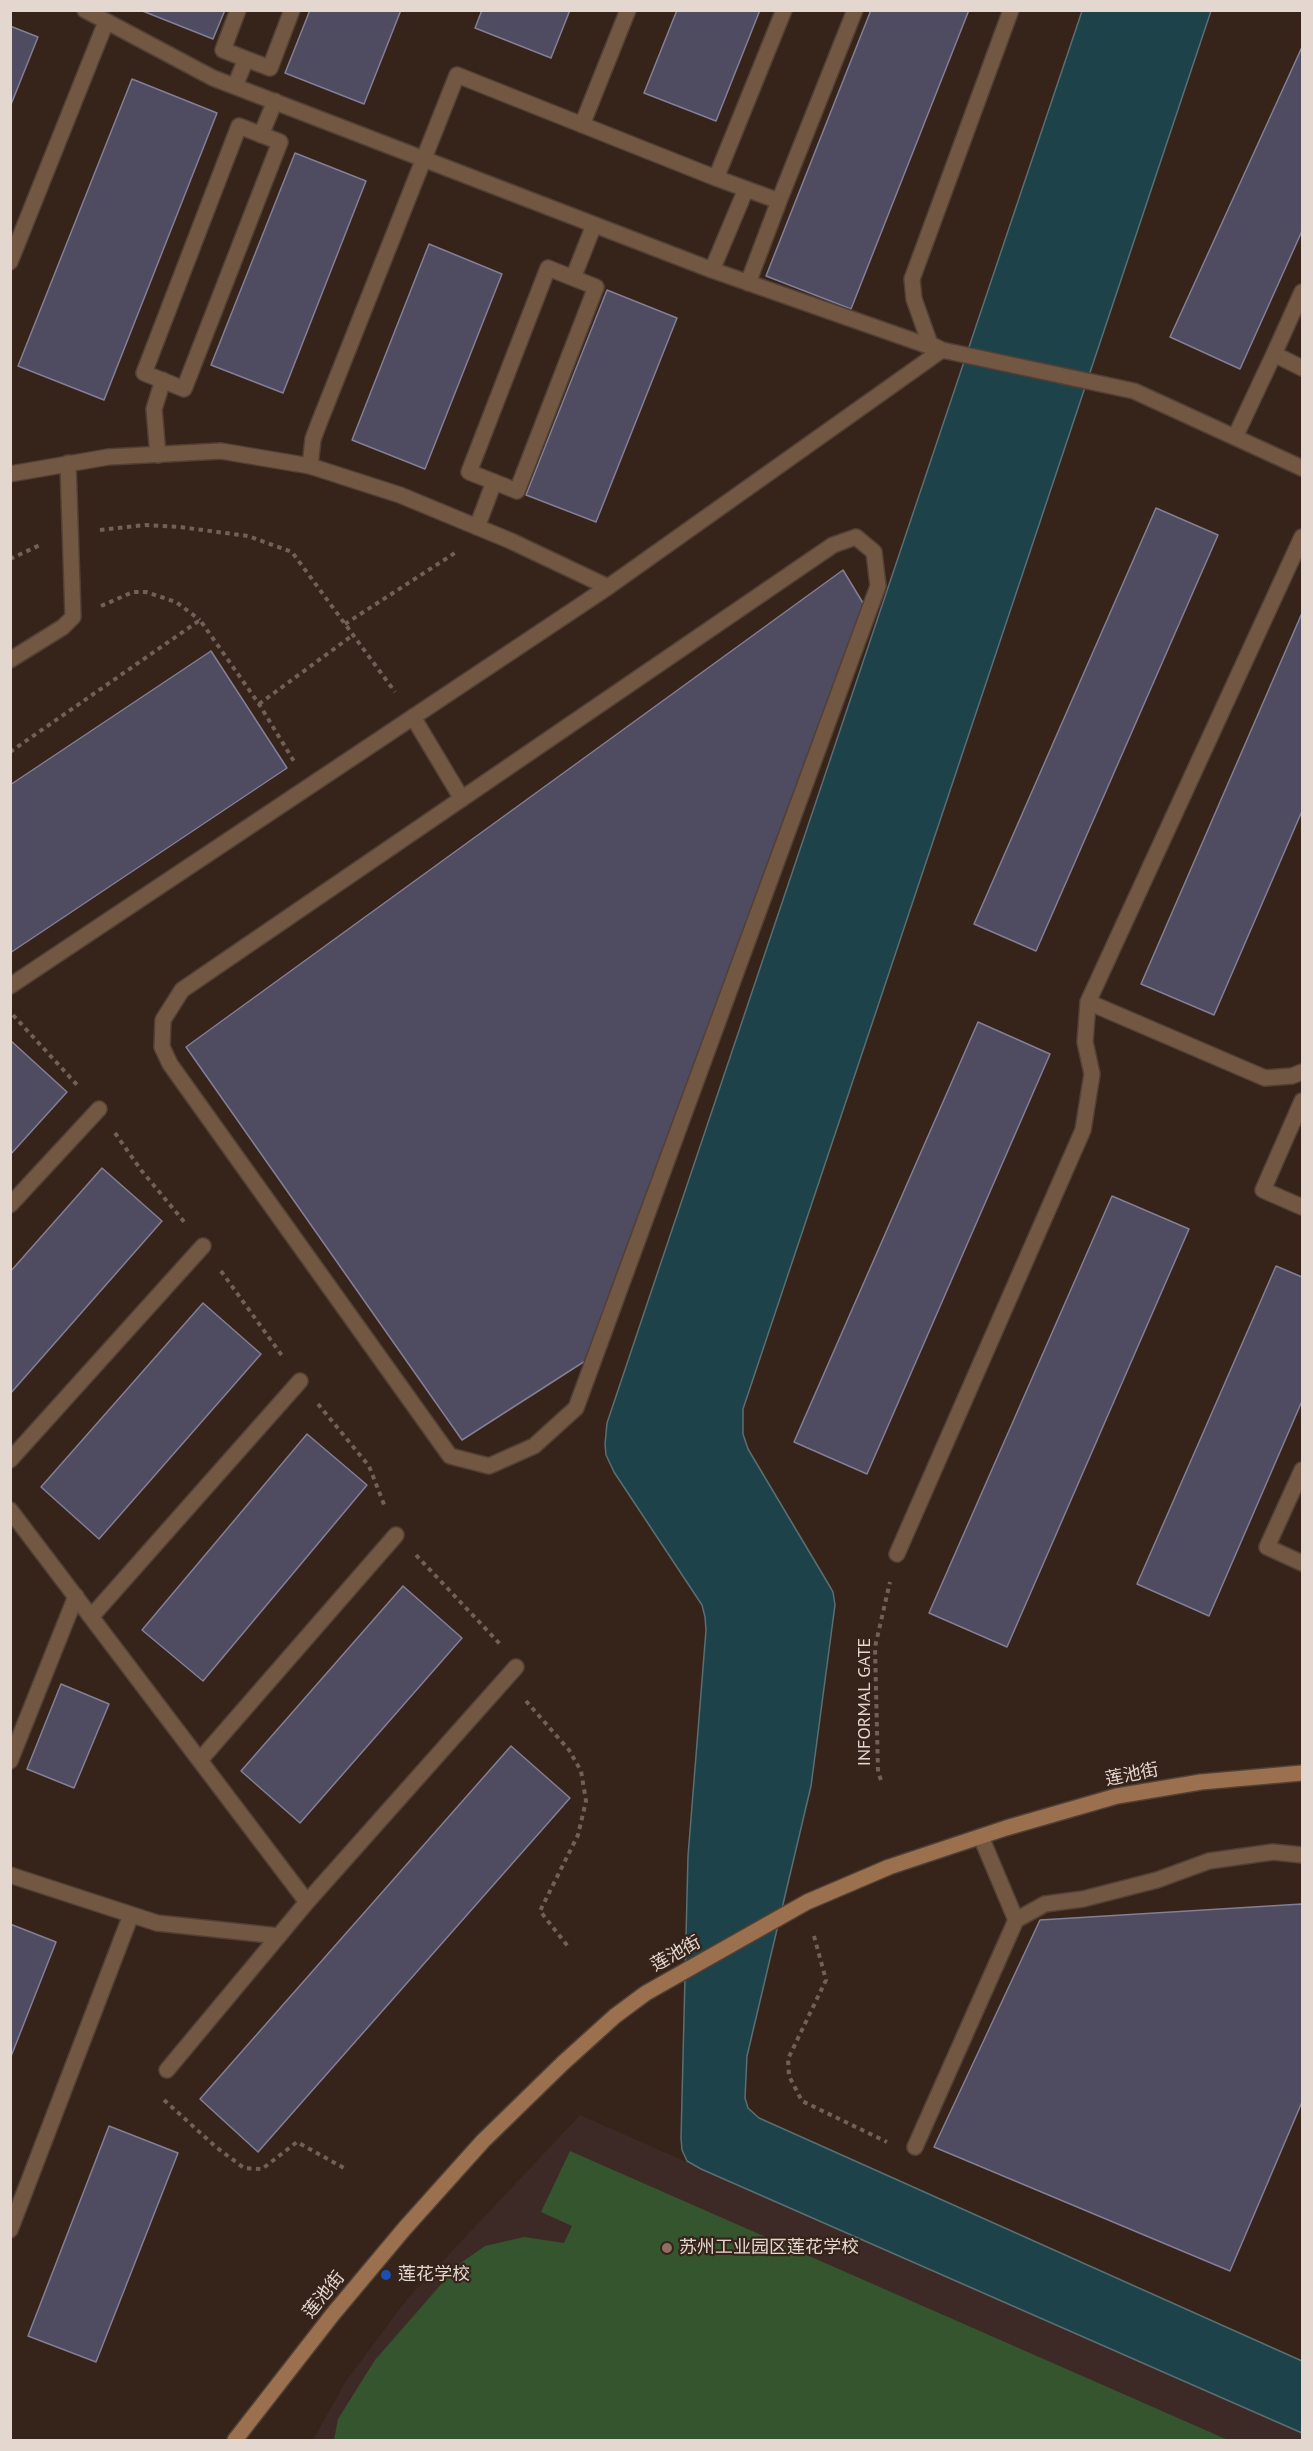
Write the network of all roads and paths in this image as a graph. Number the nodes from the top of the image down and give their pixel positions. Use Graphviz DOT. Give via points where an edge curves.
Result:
graph roads {
  1 [pos="85,10"];
  2 [pos="238,10"];
  3 [pos="292,10"];
  4 [pos="628,10"];
  5 [pos="784,10"];
  6 [pos="855,10"];
  7 [pos="1011,10"];
  8 [pos="106,22"];
  9 [pos="246,58"];
  10 [pos="235,86"];
  11 [pos="275,101"];
  12 [pos="582,125"];
  13 [pos="261,135"];
  14 [pos="423,159"];
  15 [pos="716,178"];
  16 [pos="746,189"];
  17 [pos="780,201"];
  18 [pos="594,225"];
  19 [pos="10,262"];
  20 [pos="712,270"];
  21 [pos="573,278"];
  22 [pos="748,283"];
  23 [pos="1302,292"];
  24 [pos="942,351"];
  25 [pos="1274,354"];
  26 [pos="1302,368"];
  27 [pos="163,380"];
  28 [pos="1235,437"];
  29 [pos="159,455"];
  30 [pos="68,463"];
  31 [pos="310,466"];
  32 [pos="1302,468"];
  33 [pos="10,474"];
  34 [pos="494,482"];
  35 [pos="483,529"];
  36 [pos="71,535"];
  37 [pos="1302,537"];
  38 [pos="10,559"];
  39 [pos="608,587"];
  40 [pos="73,617"];
  41 [pos="200,620"];
  42 [pos="345,624"];
  43 [pos="353,635"];
  44 [pos="10,660"];
  45 [pos="259,704"];
  46 [pos="413,717"];
  47 [pos="10,752"];
  48 [pos="309,786"];
  49 [pos="462,799"];
  50 [pos="10,986"];
  51 [pos="1088,1002"];
  52 [pos="10,1012"];
  53 [pos="1302,1072"];
  54 [pos="1302,1101"];
  55 [pos="99,1109"];
  56 [pos="10,1205"];
  57 [pos="1302,1208"];
  58 [pos="203,1246"];
  59 [pos="300,1381"];
  60 [pos="10,1460"];
  61 [pos="1302,1470"];
  62 [pos="10,1510"];
  63 [pos="396,1535"];
  64 [pos="897,1554"];
  65 [pos="1302,1563"];
  66 [pos="76,1596"];
  67 [pos="91,1617"];
  68 [pos="516,1667"];
  69 [pos="200,1760"];
  70 [pos="10,1761"];
  71 [pos="1302,1773"];
  72 [pos="881,1780"];
  73 [pos="981,1837"];
  74 [pos="1302,1855"];
  75 [pos="10,1875"];
  76 [pos="307,1902"];
  77 [pos="131,1915"];
  78 [pos="1016,1920"];
  79 [pos="279,1936"];
  80 [pos="814,1936"];
  81 [pos="570,1949"];
  82 [pos="167,2070"];
  83 [pos="915,2147"];
  84 [pos="344,2168"];
  85 [pos="10,2230"];
  86 [pos="236,2440"];
  1 -- 8 [label="street"];
  2 -- 9 [label="street" via="223,50"];
  3 -- 9 [label="street" via="270,68"];
  4 -- 12 [label="street"];
  5 -- 15 [label="street"];
  6 -- 17 [label="street"];
  7 -- 24 [label="street" via="912,279 921,324 930,344"];
  8 -- 10 [label="street"];
  8 -- 19 [label="street"];
  9 -- 10 [label="street"];
  10 -- 11 [label="street"];
  11 -- 13 [label="street"];
  11 -- 14 [label="street"];
  12 -- 14 [label="street" via="458,75"];
  12 -- 15 [label="street"];
  13 -- 27 [label="street" via="280,142 184,389"];
  13 -- 27 [label="street" via="239,126 144,373"];
  14 -- 18 [label="street"];
  14 -- 31 [label="street" via="313,439"];
  15 -- 16 [label="street"];
  16 -- 17 [label="street"];
  16 -- 20 [label="street"];
  17 -- 22 [label="street"];
  18 -- 20 [label="street"];
  18 -- 21 [label="street"];
  20 -- 22 [label="street"];
  21 -- 34 [label="street" via="596,287 518,491"];
  21 -- 34 [label="street" via="549,268 469,472"];
  22 -- 24 [label="street"];
  23 -- 25 [label="street"];
  24 -- 28 [label="street" via="1134,391"];
  24 -- 39 [label="street"];
  25 -- 26 [label="street"];
  25 -- 28 [label="street"];
  27 -- 29 [label="street" via="154,409"];
  28 -- 32 [label="street"];
  29 -- 30 [label="street"];
  29 -- 31 [label="street" via="221,451"];
  30 -- 33 [label="street"];
  30 -- 36 [label="street"];
  31 -- 35 [label="street" via="400,495"];
  34 -- 35 [label="street"];
  35 -- 39 [label="street"];
  35 -- 42 [label="path"];
  36 -- 38 [label="path"];
  36 -- 40 [label="street"];
  36 -- 42 [label="path" via="145,525 248,536 292,552"];
  37 -- 51 [label="street"];
  39 -- 46 [label="street"];
  40 -- 41 [label="path" via="133,592 146,592 176,602"];
  40 -- 44 [label="street"];
  41 -- 45 [label="path"];
  41 -- 47 [label="path"];
  42 -- 43 [label="path"];
  43 -- 45 [label="path"];
  43 -- 46 [label="path"];
  45 -- 48 [label="path"];
  46 -- 48 [label="street"];
  46 -- 49 [label="street"];
  48 -- 50 [label="street"];
  49 -- 49 [label="street" via="182,990 163,1020 162,1047 170,1064 450,1456 489,1466 534,1446 576,1408 878,586 874,552 856,537 833,545"];
  51 -- 53 [label="street" via="1265,1078"];
  51 -- 64 [label="street" via="1085,1042 1092,1074 1083,1130"];
  52 -- 55 [label="path"];
  54 -- 57 [label="street" via="1263,1190"];
  55 -- 56 [label="street"];
  55 -- 58 [label="path" via="141,1170"];
  58 -- 59 [label="path"];
  58 -- 60 [label="street"];
  59 -- 63 [label="path" via="369,1466"];
  59 -- 67 [label="street"];
  61 -- 65 [label="street" via="1267,1547"];
  62 -- 66 [label="street"];
  63 -- 68 [label="path" via="509,1654"];
  63 -- 69 [label="street"];
  64 -- 72 [label="path, INFORMAL GATE" via="875,1647"];
  66 -- 67 [label="street"];
  66 -- 70 [label="street"];
  67 -- 69 [label="street"];
  68 -- 76 [label="street"];
  68 -- 81 [label="path" via="522,1696 582,1771 586,1801 578,1835 540,1911"];
  69 -- 76 [label="street"];
  71 -- 73 [label="main road, 莲池街" via="1201,1782 1117,1796"];
  73 -- 78 [label="street"];
  73 -- 86 [label="main road, 莲池街" via="889,1867 807,1902 646,1993 615,2016 483,2141 405,2228"];
  74 -- 78 [label="street" via="1273,1852 1209,1861 1157,1880 1083,1899 1045,1904"];
  75 -- 77 [label="street"];
  76 -- 79 [label="street"];
  77 -- 79 [label="street" via="157,1923"];
  77 -- 85 [label="street"];
  78 -- 83 [label="street"];
  79 -- 82 [label="street"];
  80 -- 83 [label="path" via="826,1980 788,2059 789,2076 802,2100 894,2146"];
  82 -- 84 [label="path" via="157,2091 169,2106 244,2168 262,2169 297,2142"];
}
